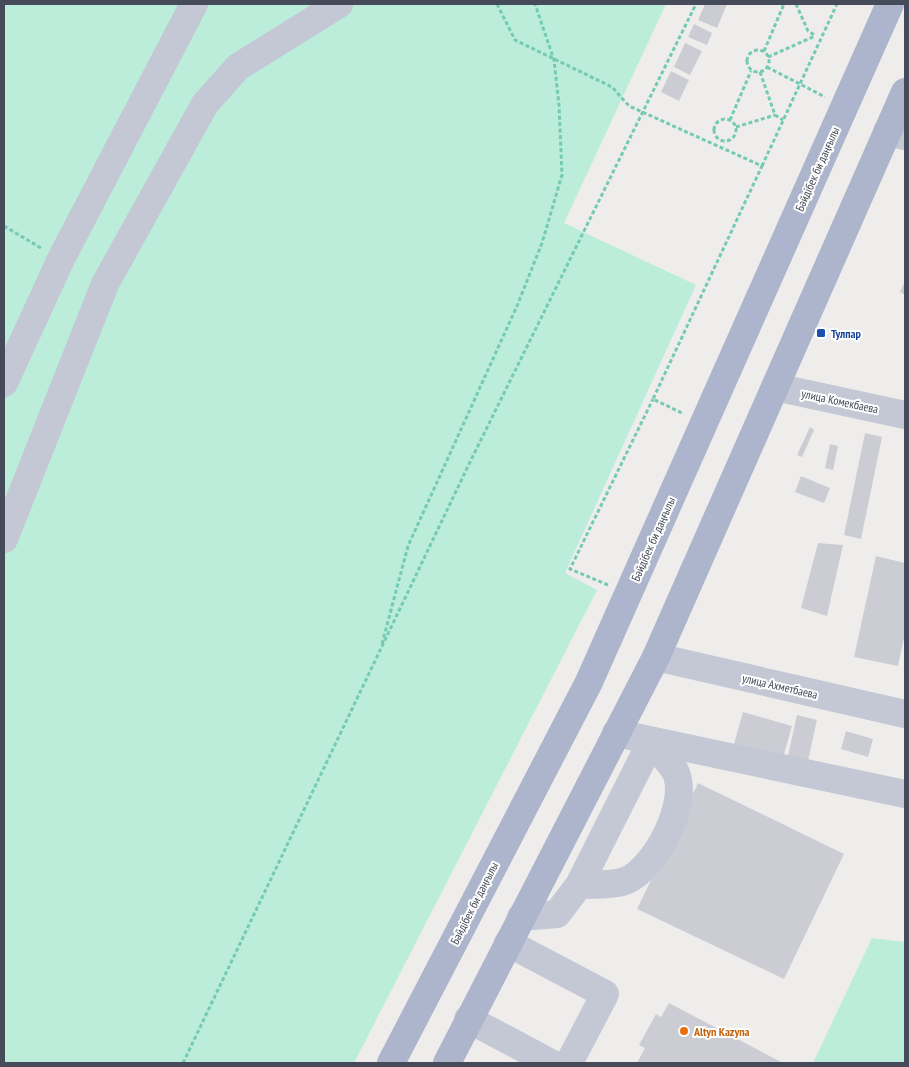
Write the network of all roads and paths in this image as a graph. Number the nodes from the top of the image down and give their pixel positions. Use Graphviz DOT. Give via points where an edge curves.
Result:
graph roads {
  1 [pos="194,4"];
  2 [pos="339,4"];
  3 [pos="497,4"];
  4 [pos="535,4"];
  5 [pos="696,4"];
  6 [pos="784,4"];
  7 [pos="796,4"];
  8 [pos="837,4"];
  9 [pos="890,4"];
  10 [pos="815,36"];
  11 [pos="821,37"];
  12 [pos="764,51"];
  13 [pos="768,57"];
  14 [pos="554,60"];
  15 [pos="768,67"];
  16 [pos="752,71"];
  17 [pos="760,72"];
  18 [pos="800,84"];
  19 [pos="905,92"];
  20 [pos="844,107"];
  21 [pos="643,113"];
  22 [pos="774,116"];
  23 [pos="730,120"];
  24 [pos="783,120"];
  25 [pos="736,127"];
  26 [pos="896,134"];
  27 [pos="720,140"];
  28 [pos="717,146"];
  29 [pos="762,166"];
  30 [pos="4,382"];
  31 [pos="774,388"];
  32 [pos="653,399"];
  33 [pos="905,415"];
  34 [pos="704,423"];
  35 [pos="4,539"];
  36 [pos="628,594"];
  37 [pos="380,652"];
  38 [pos="656,657"];
  39 [pos="905,714"];
  40 [pos="616,734"];
  41 [pos="651,742"];
  42 [pos="905,794"];
  43 [pos="579,885"];
  44 [pos="521,917"];
  45 [pos="508,943"];
  46 [pos="468,1020"];
  47 [pos="183,1063"];
  48 [pos="391,1063"];
  49 [pos="447,1063"];
  50 [pos="551,1063"];
  51 [pos="568,1063"];
  1 -- 30 [label="street" via="61,259"];
  2 -- 35 [label="street" via="238,68 205,104 105,284"];
  3 -- 14 [label="path" via="515,40"];
  4 -- 14 [label="path"];
  5 -- 21 [label="path"];
  6 -- 12 [label="path"];
  7 -- 10 [label="path" via="808,31"];
  8 -- 11 [label="path"];
  9 -- 20 [label="main road, Бәйдібек би даңғылы"];
  10 -- 11 [label="path"];
  10 -- 13 [label="path"];
  11 -- 18 [label="path"];
  12 -- 13 [label="path"];
  12 -- 16 [label="path" via="755,50 748,55 746,64"];
  13 -- 15 [label="path"];
  14 -- 21 [label="path" via="612,88 629,106"];
  14 -- 37 [label="path" via="562,175 542,242 517,306 408,546"];
  15 -- 17 [label="path"];
  15 -- 18 [label="path"];
  16 -- 17 [label="path"];
  16 -- 23 [label="path"];
  17 -- 22 [label="path"];
  18 -- 20 [label="path"];
  18 -- 24 [label="path"];
  19 -- 26 [label="main road"];
  20 -- 34 [label="main road, Бәйдібек би даңғылы"];
  21 -- 28 [label="path"];
  21 -- 37 [label="path"];
  22 -- 24 [label="path"];
  22 -- 25 [label="path"];
  23 -- 25 [label="path"];
  23 -- 27 [label="path" via="722,120 715,125 714,134"];
  24 -- 29 [label="path"];
  25 -- 27 [label="path" via="735,136 728,141"];
  26 -- 31 [label="main road"];
  27 -- 28 [label="path"];
  28 -- 29 [label="path"];
  29 -- 32 [label="path"];
  31 -- 33 [label="street, улица Комекбаева"];
  31 -- 38 [label="main road"];
  32 -- 34 [label="path"];
  32 -- 36 [label="path" via="570,569"];
  34 -- 36 [label="main road, Бәйдібек би даңғылы"];
  36 -- 48 [label="main road, Бәйдібек би даңғылы" via="589,682"];
  37 -- 47 [label="path"];
  38 -- 39 [label="street, улица Ахметбаева"];
  38 -- 40 [label="main road"];
  40 -- 41 [label="street"];
  40 -- 44 [label="main road"];
  41 -- 42 [label="street"];
  41 -- 43 [label="street"];
  41 -- 43 [label="street" via="675,772 680,788 678,807 663,842 644,867 625,881"];
  43 -- 44 [label="street" via="557,914"];
  44 -- 45 [label="main road"];
  45 -- 46 [label="main road"];
  45 -- 51 [label="street" via="605,994"];
  46 -- 49 [label="main road"];
  46 -- 50 [label="street"];
}
